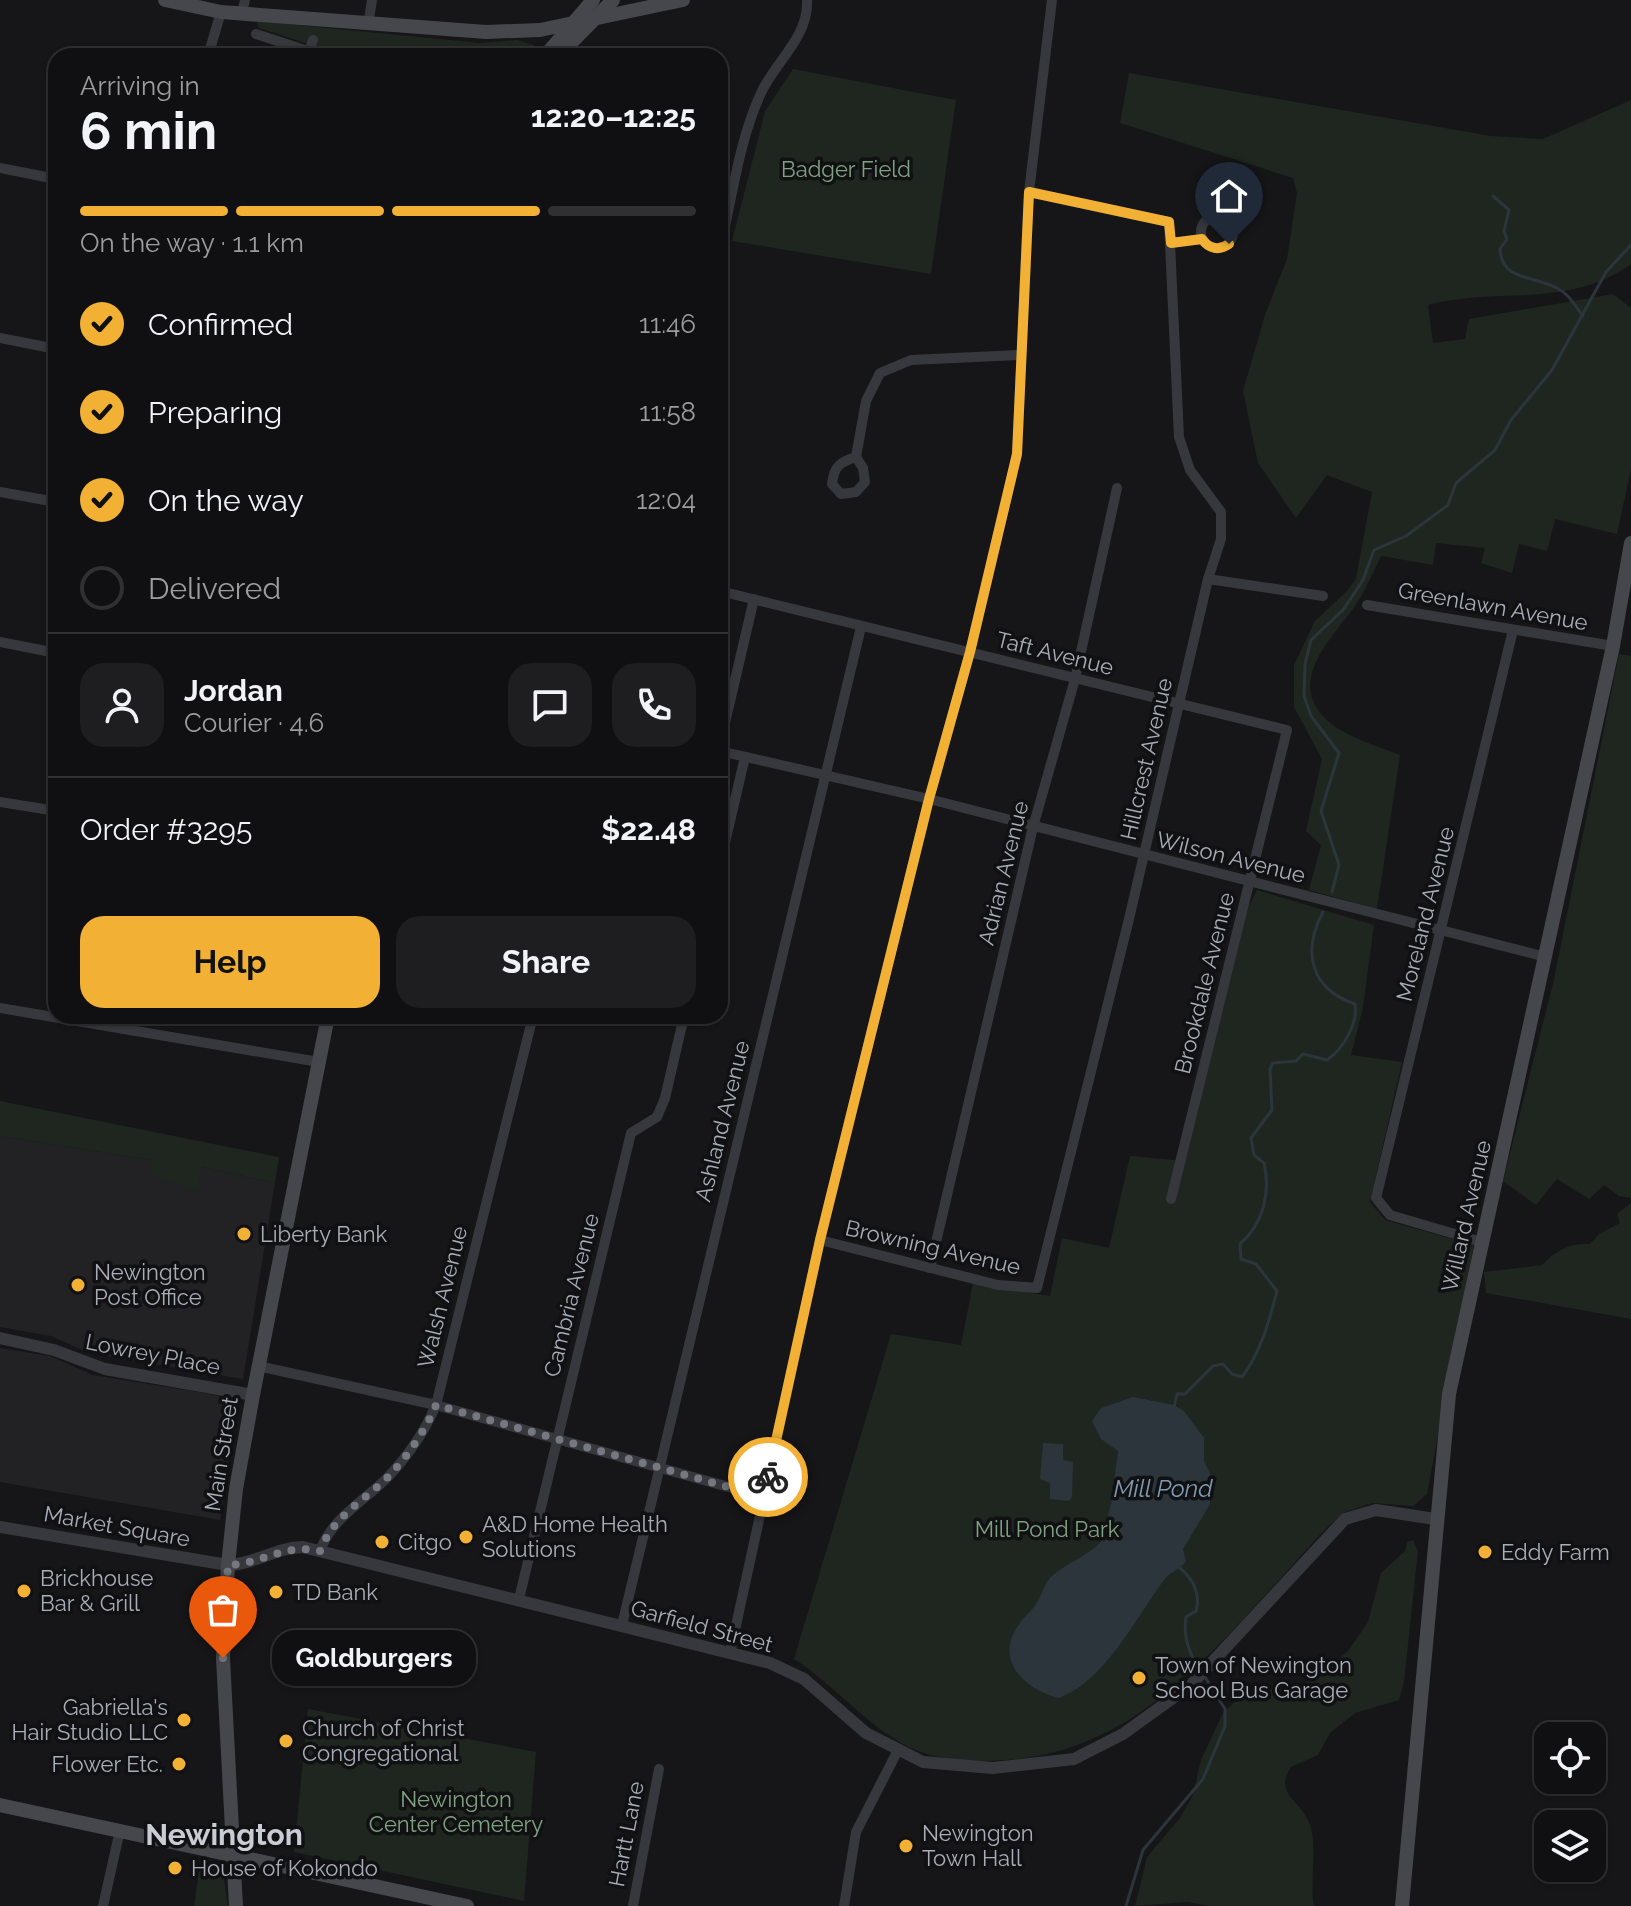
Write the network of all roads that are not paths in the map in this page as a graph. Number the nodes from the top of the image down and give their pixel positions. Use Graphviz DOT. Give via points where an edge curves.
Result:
graph roads {
  1 [pos="165,0"];
  2 [pos="372,0"];
  3 [pos="593,0"];
  4 [pos="613,0"];
  5 [pos="683,0"];
  6 [pos="807,0"];
  7 [pos="1052,0"];
  8 [pos="244,7"];
  9 [pos="221,12"];
  10 [pos="597,17"];
  11 [pos="572,22"];
  12 [pos="368,25"];
  13 [pos="256,34"];
  14 [pos="313,40"];
  15 [pos="210,48"];
  16 [pos="297,48"];
  17 [pos="310,48"];
  18 [pos="551,48"];
  19 [pos="566,48"];
  20 [pos="0,168"];
  21 [pos="48,177"];
  22 [pos="1029,192"];
  23 [pos="728,217"];
  24 [pos="1202,239"];
  25 [pos="1171,243"];
  26 [pos="0,338"];
  27 [pos="48,347"];
  28 [pos="1020,355"];
  29 [pos="856,457"];
  30 [pos="1117,488"];
  31 [pos="0,492"];
  32 [pos="48,501"];
  33 [pos="1631,543"];
  34 [pos="1208,579"];
  35 [pos="728,593"];
  36 [pos="1323,596"];
  37 [pos="754,599"];
  38 [pos="1367,605"];
  39 [pos="861,627"];
  40 [pos="1513,630"];
  41 [pos="0,642"];
  42 [pos="1613,646"];
  43 [pos="48,651"];
  44 [pos="970,652"];
  45 [pos="1075,679"];
  46 [pos="1181,703"];
  47 [pos="728,710"];
  48 [pos="1287,730"];
  49 [pos="728,753"];
  50 [pos="745,757"];
  51 [pos="826,777"];
  52 [pos="929,799"];
  53 [pos="0,802"];
  54 [pos="48,810"];
  55 [pos="1033,827"];
  56 [pos="728,830"];
  57 [pos="1144,856"];
  58 [pos="1250,882"];
  59 [pos="1443,930"];
  60 [pos="1546,957"];
  61 [pos="0,1008"];
  62 [pos="48,1016"];
  63 [pos="95,1024"];
  64 [pos="326,1024"];
  65 [pos="531,1024"];
  66 [pos="682,1024"];
  67 [pos="319,1062"];
  68 [pos="1171,1199"];
  69 [pos="820,1240"];
  70 [pos="1482,1242"];
  71 [pos="930,1268"];
  72 [pos="1037,1288"];
  73 [pos="0,1338"];
  74 [pos="258,1366"];
  75 [pos="253,1395"];
  76 [pos="436,1405"];
  77 [pos="556,1439"];
  78 [pos="658,1469"];
  79 [pos="764,1497"];
  80 [pos="1435,1519"];
  81 [pos="0,1527"];
  82 [pos="320,1551"];
  83 [pos="228,1565"];
  84 [pos="519,1599"];
  85 [pos="622,1625"];
  86 [pos="730,1653"];
  87 [pos="897,1752"];
  88 [pos="659,1769"];
  89 [pos="0,1805"];
  90 [pos="120,1830"];
  91 [pos="235,1854"];
  92 [pos="103,1906"];
  93 [pos="236,1906"];
  94 [pos="467,1906"];
  95 [pos="633,1906"];
  96 [pos="844,1906"];
  97 [pos="1402,1906"];
  1 -- 9 [label="main road"];
  2 -- 12 [label="street"];
  3 -- 11 [label="main road"];
  4 -- 10 [label="main road"];
  5 -- 10 [label="main road"];
  6 -- 23 [label="street" via="800,32 757,101"];
  7 -- 22 [label="street"];
  8 -- 9 [label="main road"];
  8 -- 12 [label="main road"];
  9 -- 15 [label="street"];
  10 -- 11 [label="main road"];
  10 -- 19 [label="main road"];
  11 -- 12 [label="main road" via="540,30 486,32"];
  11 -- 18 [label="main road"];
  13 -- 16 [label="street"];
  14 -- 17 [label="street"];
  20 -- 21 [label="street"];
  22 -- 25 [label="street" via="1169,222"];
  22 -- 28 [label="street"];
  24 -- 25 [label="street"];
  25 -- 34 [label="street, Hillcrest Avenue" via="1179,437 1190,470 1221,512 1221,539"];
  26 -- 27 [label="street"];
  28 -- 29 [label="street" via="911,360 880,373 866,401"];
  28 -- 44 [label="street" via="1017,454"];
  30 -- 45 [label="street, Adrian Avenue"];
  31 -- 32 [label="street"];
  33 -- 42 [label="main road, Willard Avenue"];
  34 -- 36 [label="street"];
  34 -- 46 [label="street, Hillcrest Avenue"];
  35 -- 37 [label="street, Taft Avenue"];
  37 -- 39 [label="street, Taft Avenue"];
  37 -- 47 [label="street"];
  38 -- 40 [label="street, Greenlawn Avenue"];
  39 -- 44 [label="street, Taft Avenue"];
  39 -- 51 [label="street, Ashland Avenue"];
  40 -- 42 [label="street, Greenlawn Avenue"];
  40 -- 59 [label="street, Moreland Avenue"];
  41 -- 43 [label="street"];
  42 -- 60 [label="main road, Willard Avenue"];
  44 -- 45 [label="street, Taft Avenue"];
  44 -- 52 [label="street"];
  45 -- 46 [label="street, Taft Avenue"];
  45 -- 55 [label="street, Adrian Avenue"];
  46 -- 48 [label="street, Taft Avenue"];
  46 -- 57 [label="street, Hillcrest Avenue"];
  48 -- 58 [label="street, Brookdale Avenue"];
  49 -- 50 [label="street, Wilson Avenue"];
  50 -- 51 [label="street, Wilson Avenue"];
  50 -- 56 [label="street"];
  51 -- 52 [label="street, Wilson Avenue"];
  51 -- 78 [label="street, Ashland Avenue"];
  52 -- 55 [label="street, Wilson Avenue"];
  52 -- 69 [label="street"];
  53 -- 54 [label="street"];
  55 -- 57 [label="street, Wilson Avenue"];
  55 -- 71 [label="street, Adrian Avenue"];
  57 -- 58 [label="street, Wilson Avenue"];
  57 -- 72 [label="street, Hillcrest Avenue"];
  58 -- 59 [label="street, Wilson Avenue"];
  58 -- 68 [label="street, Brookdale Avenue"];
  59 -- 60 [label="street, Wilson Avenue"];
  59 -- 70 [label="street, Moreland Avenue" via="1378,1189 1379,1206 1390,1215"];
  60 -- 70 [label="main road, Willard Avenue"];
  61 -- 62 [label="street"];
  63 -- 67 [label="street"];
  64 -- 67 [label="main road, Main Street"];
  65 -- 76 [label="street, Walsh Avenue"];
  66 -- 77 [label="street, Cambria Avenue" via="657,1117 631,1133"];
  67 -- 74 [label="main road, Main Street"];
  69 -- 71 [label="street, Browning Avenue"];
  69 -- 79 [label="street"];
  70 -- 80 [label="main road, Willard Avenue" via="1449,1394"];
  71 -- 72 [label="street, Browning Avenue"];
  73 -- 75 [label="street, Lowrey Place" via="105,1369"];
  74 -- 75 [label="main road, Main Street"];
  74 -- 76 [label="street"];
  75 -- 83 [label="main road, Main Street"];
  76 -- 77 [label="street"];
  76 -- 82 [label="street, Walsh Avenue" via="390,1475 333,1527"];
  77 -- 78 [label="street"];
  77 -- 84 [label="street, Cambria Avenue"];
  78 -- 79 [label="street"];
  78 -- 85 [label="street, Ashland Avenue"];
  79 -- 86 [label="street"];
  80 -- 87 [label="street, Garfield Street" via="1376,1510 1345,1519 1191,1685 1102,1746 1053,1764 970,1768 923,1762"];
  80 -- 97 [label="main road, Willard Avenue"];
  81 -- 83 [label="street, Market Square"];
  82 -- 83 [label="street, Garfield Street" via="292,1547 250,1564"];
  82 -- 84 [label="street, Garfield Street"];
  83 -- 91 [label="main road, Main Street" via="223,1658"];
  84 -- 85 [label="street, Garfield Street"];
  85 -- 86 [label="street, Garfield Street"];
  86 -- 87 [label="street, Garfield Street" via="804,1679 866,1733"];
  87 -- 96 [label="street" via="856,1832"];
  88 -- 95 [label="street, Hartt Lane"];
  89 -- 90 [label="main road"];
  90 -- 91 [label="main road"];
  90 -- 92 [label="street"];
  91 -- 93 [label="main road, Main Street"];
  91 -- 94 [label="main road"];
}
